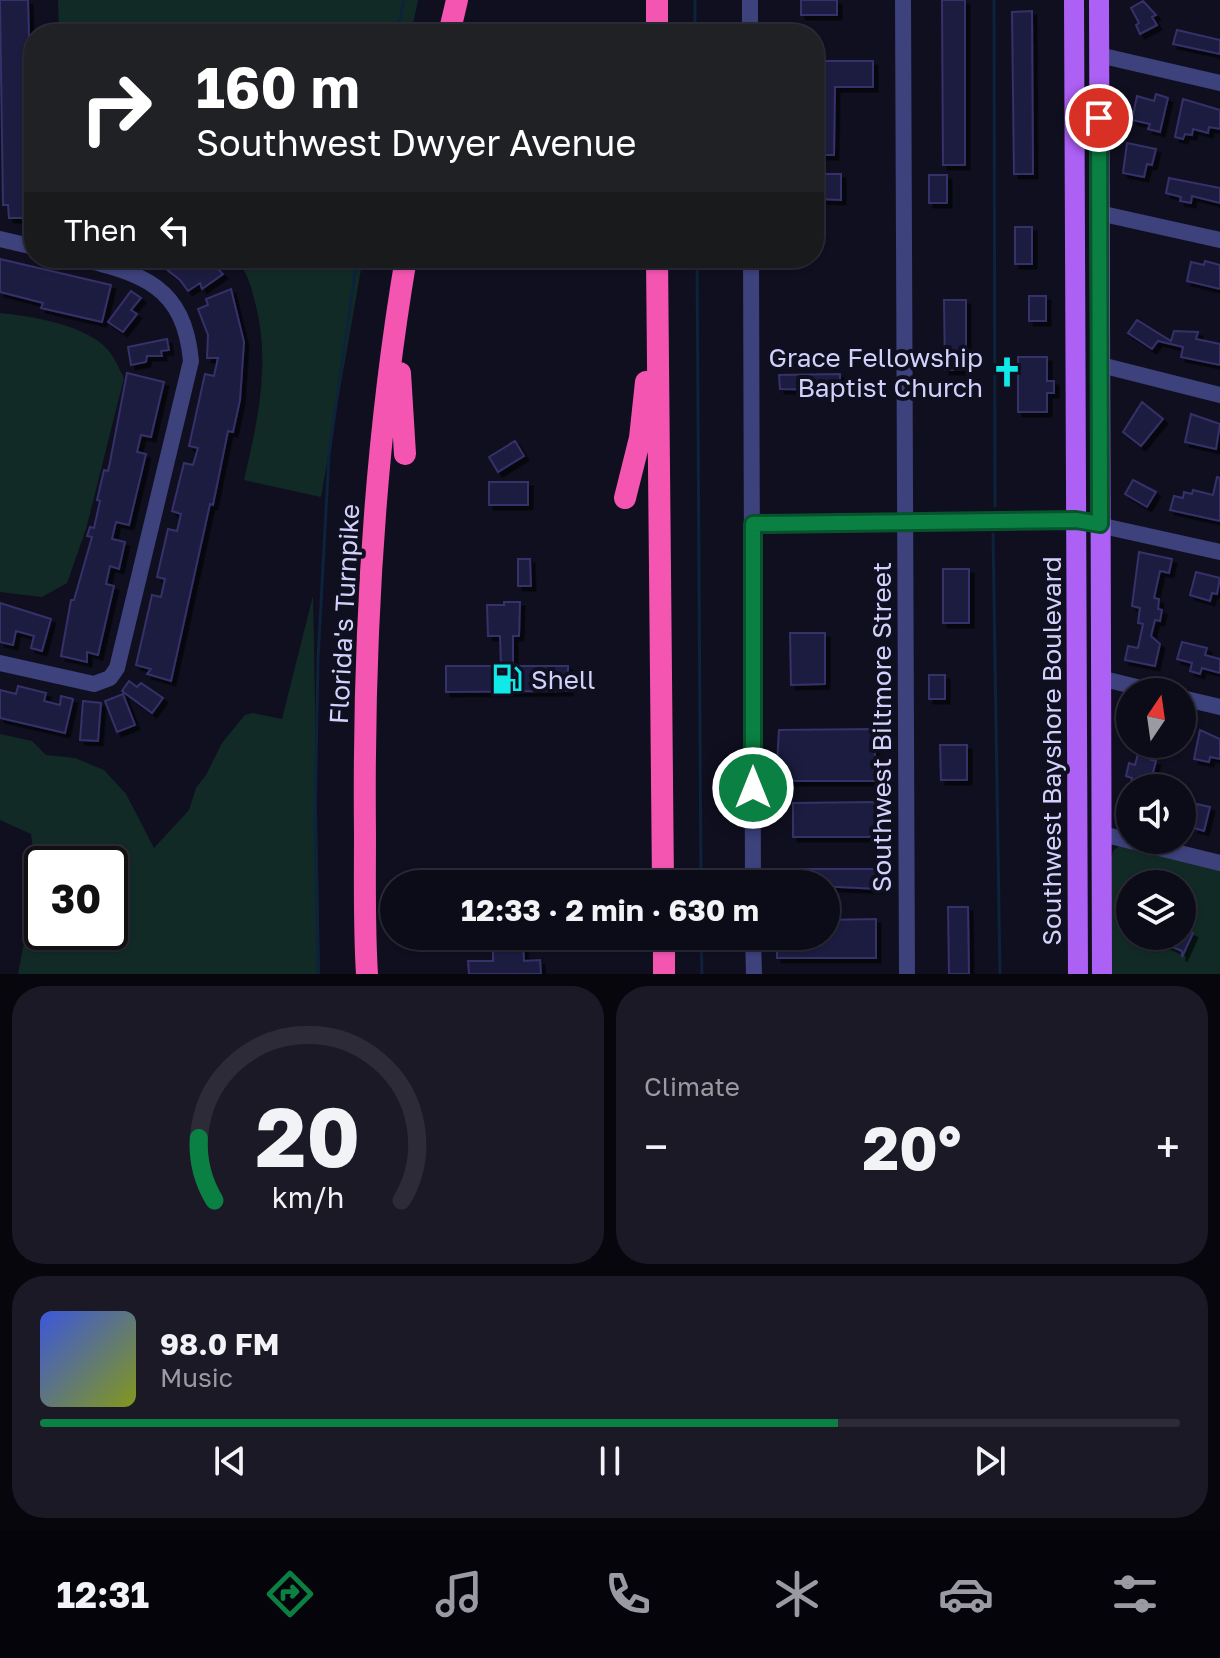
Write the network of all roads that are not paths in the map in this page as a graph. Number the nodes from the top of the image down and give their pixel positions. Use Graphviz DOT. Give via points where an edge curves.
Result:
graph roads {
  1 [pos="457,0"];
  2 [pos="657,0"];
  3 [pos="750,0"];
  4 [pos="903,0"];
  5 [pos="1074,0"];
  6 [pos="1099,0"];
  7 [pos="451,24"];
  8 [pos="657,24"];
  9 [pos="750,24"];
  10 [pos="1099,55"];
  11 [pos="1220,83"];
  12 [pos="1075,92"];
  13 [pos="1099,213"];
  14 [pos="1076,219"];
  15 [pos="0,239"];
  16 [pos="1220,240"];
  17 [pos="24,245"];
  18 [pos="114,268"];
  19 [pos="404,268"];
  20 [pos="656,268"];
  21 [pos="657,268"];
  22 [pos="751,268"];
  23 [pos="402,284"];
  24 [pos="1100,337"];
  25 [pos="1101,365"];
  26 [pos="1220,395"];
  27 [pos="405,454"];
  28 [pos="625,498"];
  29 [pos="1076,520"];
  30 [pos="904,523"];
  31 [pos="753,524"];
  32 [pos="1100,524"];
  33 [pos="1220,552"];
  34 [pos="0,663"];
  35 [pos="1100,678"];
  36 [pos="1116,682"];
  37 [pos="1196,701"];
  38 [pos="1220,707"];
  39 [pos="1078,710"];
  40 [pos="1102,834"];
  41 [pos="1220,863"];
  42 [pos="663,870"];
  43 [pos="753,870"];
  44 [pos="664,950"];
  45 [pos="753,950"];
  46 [pos="367,974"];
  47 [pos="664,974"];
  48 [pos="754,974"];
  49 [pos="907,974"];
  50 [pos="1078,974"];
  51 [pos="1102,974"];
  1 -- 7 [label="highway"];
  2 -- 8 [label="highway"];
  3 -- 9 [label="street"];
  4 -- 30 [label="street, Southwest Biltmore Street"];
  5 -- 12 [label="main road, Southwest Bayshore Boulevard"];
  6 -- 10 [label="main road, Southwest Bayshore Boulevard"];
  10 -- 11 [label="street"];
  10 -- 13 [label="main road, Southwest Bayshore Boulevard"];
  12 -- 13 [label="main road" via="1083,114 1083,186 1090,206"];
  12 -- 14 [label="main road, Southwest Bayshore Boulevard"];
  13 -- 16 [label="street"];
  13 -- 24 [label="main road, Southwest Bayshore Boulevard"];
  14 -- 24 [label="main road" via="1090,230 1092,322"];
  14 -- 29 [label="main road, Southwest Bayshore Boulevard"];
  15 -- 17 [label="street"];
  18 -- 34 [label="street" via="142,276 180,311 191,361 117,668 110,678 94,684"];
  19 -- 23 [label="highway, Florida's Turnpike"];
  20 -- 28 [label="highway" via="640,438"];
  21 -- 42 [label="highway"];
  22 -- 31 [label="street"];
  23 -- 27 [label="highway"];
  23 -- 46 [label="highway, Florida's Turnpike" via="368,611"];
  24 -- 25 [label="main road, Southwest Bayshore Boulevard"];
  25 -- 26 [label="street"];
  25 -- 32 [label="main road, Southwest Bayshore Boulevard"];
  29 -- 30 [label="street"];
  29 -- 32 [label="street"];
  29 -- 39 [label="main road, Southwest Bayshore Boulevard"];
  30 -- 31 [label="street"];
  30 -- 49 [label="street, Southwest Biltmore Street"];
  31 -- 43 [label="street"];
  32 -- 33 [label="street"];
  32 -- 35 [label="main road, Southwest Bayshore Boulevard"];
  35 -- 36 [label="street"];
  35 -- 40 [label="main road, Southwest Bayshore Boulevard"];
  37 -- 38 [label="street"];
  39 -- 40 [label="main road" via="1086,810 1092,829"];
  39 -- 50 [label="main road, Southwest Bayshore Boulevard"];
  40 -- 41 [label="street"];
  40 -- 51 [label="main road, Southwest Bayshore Boulevard"];
  44 -- 47 [label="highway"];
  45 -- 48 [label="street"];
}
